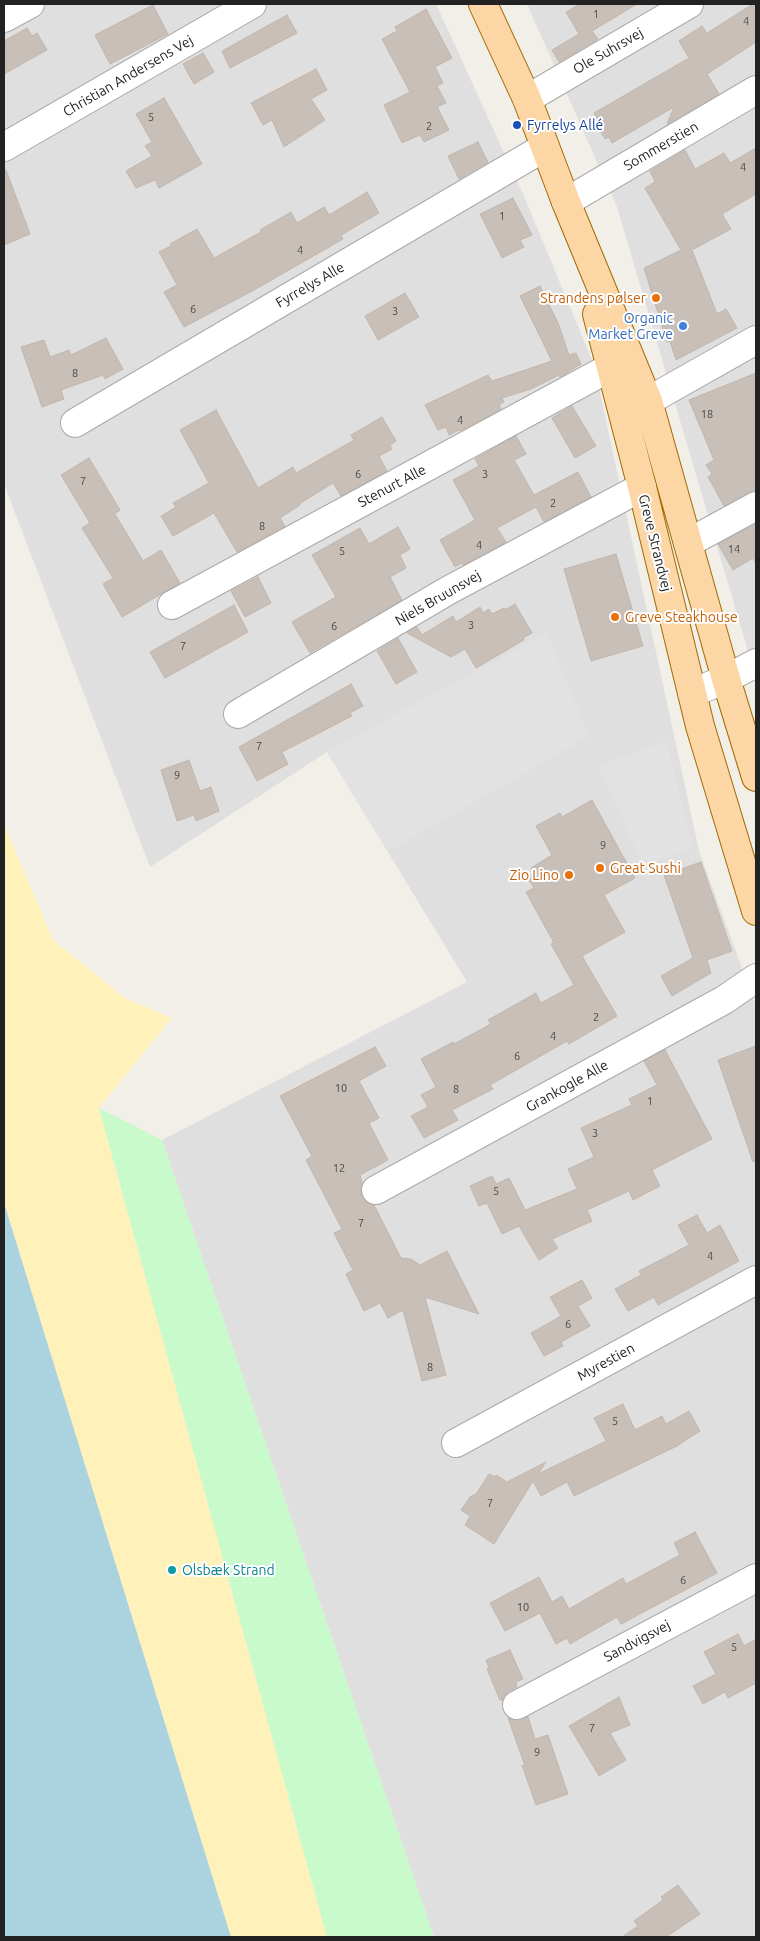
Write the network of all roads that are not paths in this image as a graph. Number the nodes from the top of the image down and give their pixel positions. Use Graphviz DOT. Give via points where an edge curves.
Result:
graph roads {
  1 [pos="30,4"];
  2 [pos="252,4"];
  3 [pos="483,4"];
  4 [pos="689,4"];
  5 [pos="4,18"];
  6 [pos="756,90"];
  7 [pos="527,99"];
  8 [pos="4,147"];
  9 [pos="545,148"];
  10 [pos="566,202"];
  11 [pos="756,340"];
  12 [pos="611,368"];
  13 [pos="648,401"];
  14 [pos="75,423"];
  15 [pos="642,487"];
  16 [pos="756,506"];
  17 [pos="688,543"];
  18 [pos="172,605"];
  19 [pos="756,663"];
  20 [pos="726,679"];
  21 [pos="692,693"];
  22 [pos="238,714"];
  23 [pos="756,777"];
  24 [pos="756,911"];
  25 [pos="756,978"];
  26 [pos="376,1190"];
  27 [pos="756,1280"];
  28 [pos="456,1444"];
  29 [pos="756,1578"];
  30 [pos="517,1705"];
  1 -- 5 [label="street"];
  2 -- 8 [label="street, Christian Andersens Vej"];
  3 -- 7 [label="main road, Greve Strandvej"];
  4 -- 7 [label="street, Ole Suhrsvej"];
  6 -- 10 [label="street, Sommerstien"];
  7 -- 9 [label="main road, Greve Strandvej"];
  9 -- 10 [label="main road, Greve Strandvej"];
  9 -- 14 [label="street, Fyrrelys Alle"];
  10 -- 12 [label="main road, Greve Strandvej"];
  10 -- 13 [label="main road, Greve Strandvej"];
  11 -- 13 [label="street"];
  12 -- 15 [label="main road, Greve Strandvej"];
  12 -- 18 [label="street, Stenurt Alle"];
  13 -- 17 [label="main road, Greve Strandvej"];
  15 -- 21 [label="main road, Greve Strandvej"];
  15 -- 22 [label="street, Niels Bruunsvej" via="449,590"];
  16 -- 17 [label="street"];
  17 -- 20 [label="main road, Greve Strandvej"];
  19 -- 20 [label="street"];
  20 -- 21 [label="street"];
  20 -- 23 [label="main road, Greve Strandvej"];
  21 -- 24 [label="main road, Greve Strandvej"];
  25 -- 26 [label="street, Grankogle Alle" via="724,1000"];
  27 -- 28 [label="street, Myrestien"];
  29 -- 30 [label="street, Sandvigsvej"];
}
